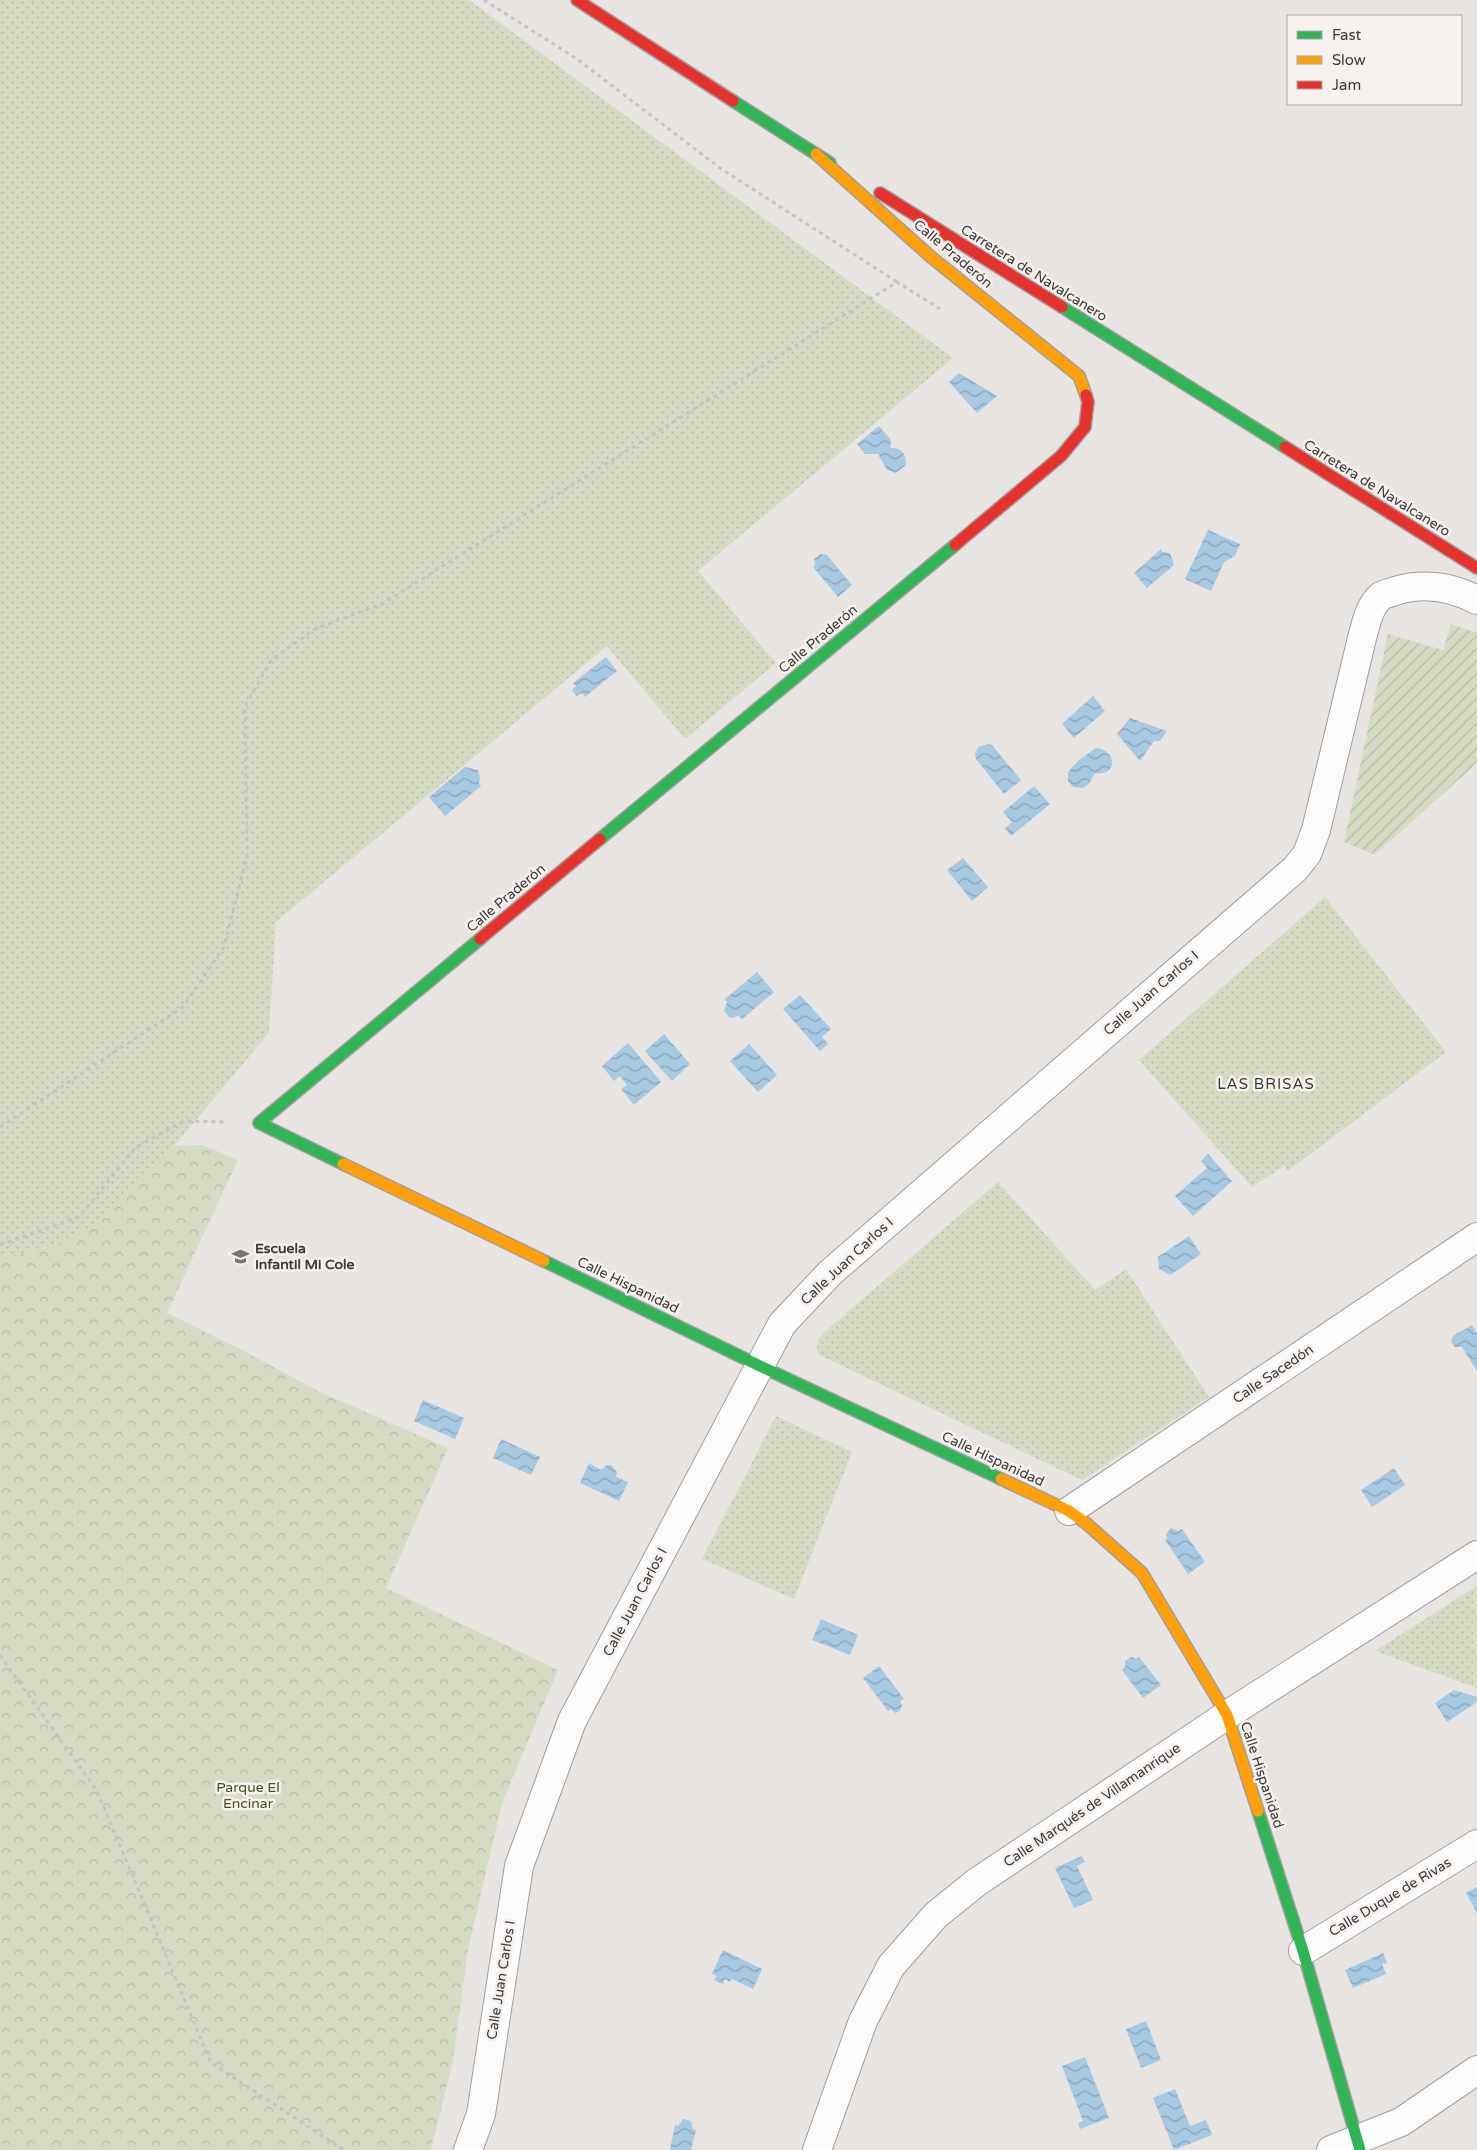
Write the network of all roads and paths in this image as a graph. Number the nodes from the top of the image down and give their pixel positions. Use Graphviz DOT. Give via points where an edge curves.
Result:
graph roads {
  1 [pos="484,0"];
  2 [pos="577,0"];
  3 [pos="816,154"];
  4 [pos="896,282"];
  5 [pos="947,314"];
  6 [pos="1477,568"];
  7 [pos="1477,600"];
  8 [pos="259,1123"];
  9 [pos="0,1127"];
  10 [pos="1477,1238"];
  11 [pos="0,1245"];
  12 [pos="760,1366"];
  13 [pos="1069,1512"];
  14 [pos="1477,1556"];
  15 [pos="0,1655"];
  16 [pos="1227,1715"];
  17 [pos="1477,1844"];
  18 [pos="1302,1951"];
  19 [pos="1477,2070"];
  20 [pos="1359,2145"];
  21 [pos="344,2150"];
  22 [pos="468,2150"];
  23 [pos="817,2150"];
  24 [pos="1331,2150"];
  1 -- 4 [label="path" via="577,59 720,168"];
  2 -- 3 [label="street, Carretera de Navalcanero"];
  3 -- 6 [label="street, Carretera de Navalcanero"];
  3 -- 8 [label="street, Calle Praderón" via="931,257 1079,376 1088,402 1085,427 1061,456"];
  4 -- 5 [label="path"];
  4 -- 9 [label="path" via="382,604 315,629 271,660 245,707 247,856 224,947 183,1007"];
  7 -- 12 [label="street, Calle Juan Carlos I" via="1461,592 1430,586 1381,596 1370,611 1362,638 1316,830 1306,854 1295,869 830,1273 782,1324"];
  8 -- 11 [label="path" via="184,1121 136,1147 79,1217"];
  8 -- 12 [label="street, Calle Hispanidad"];
  10 -- 13 [label="street, Calle Sacedón"];
  12 -- 13 [label="street, Calle Hispanidad"];
  12 -- 22 [label="street, Calle Juan Carlos I" via="572,1721 519,1866 480,2114"];
  13 -- 16 [label="street, Calle Hispanidad" via="1142,1573"];
  14 -- 16 [label="street, Calle Marqués de Villamanrique"];
  15 -- 21 [label="path" via="97,1791 211,2063"];
  16 -- 18 [label="street, Calle Hispanidad"];
  16 -- 23 [label="street, Calle Marqués de Villamanrique" via="977,1882 936,1915 891,1966 863,2021"];
  17 -- 18 [label="street, Calle Duque de Rivas"];
  18 -- 20 [label="street, Calle Hispanidad"];
  19 -- 20 [label="street" via="1401,2122"];
  20 -- 24 [label="street"];
}
